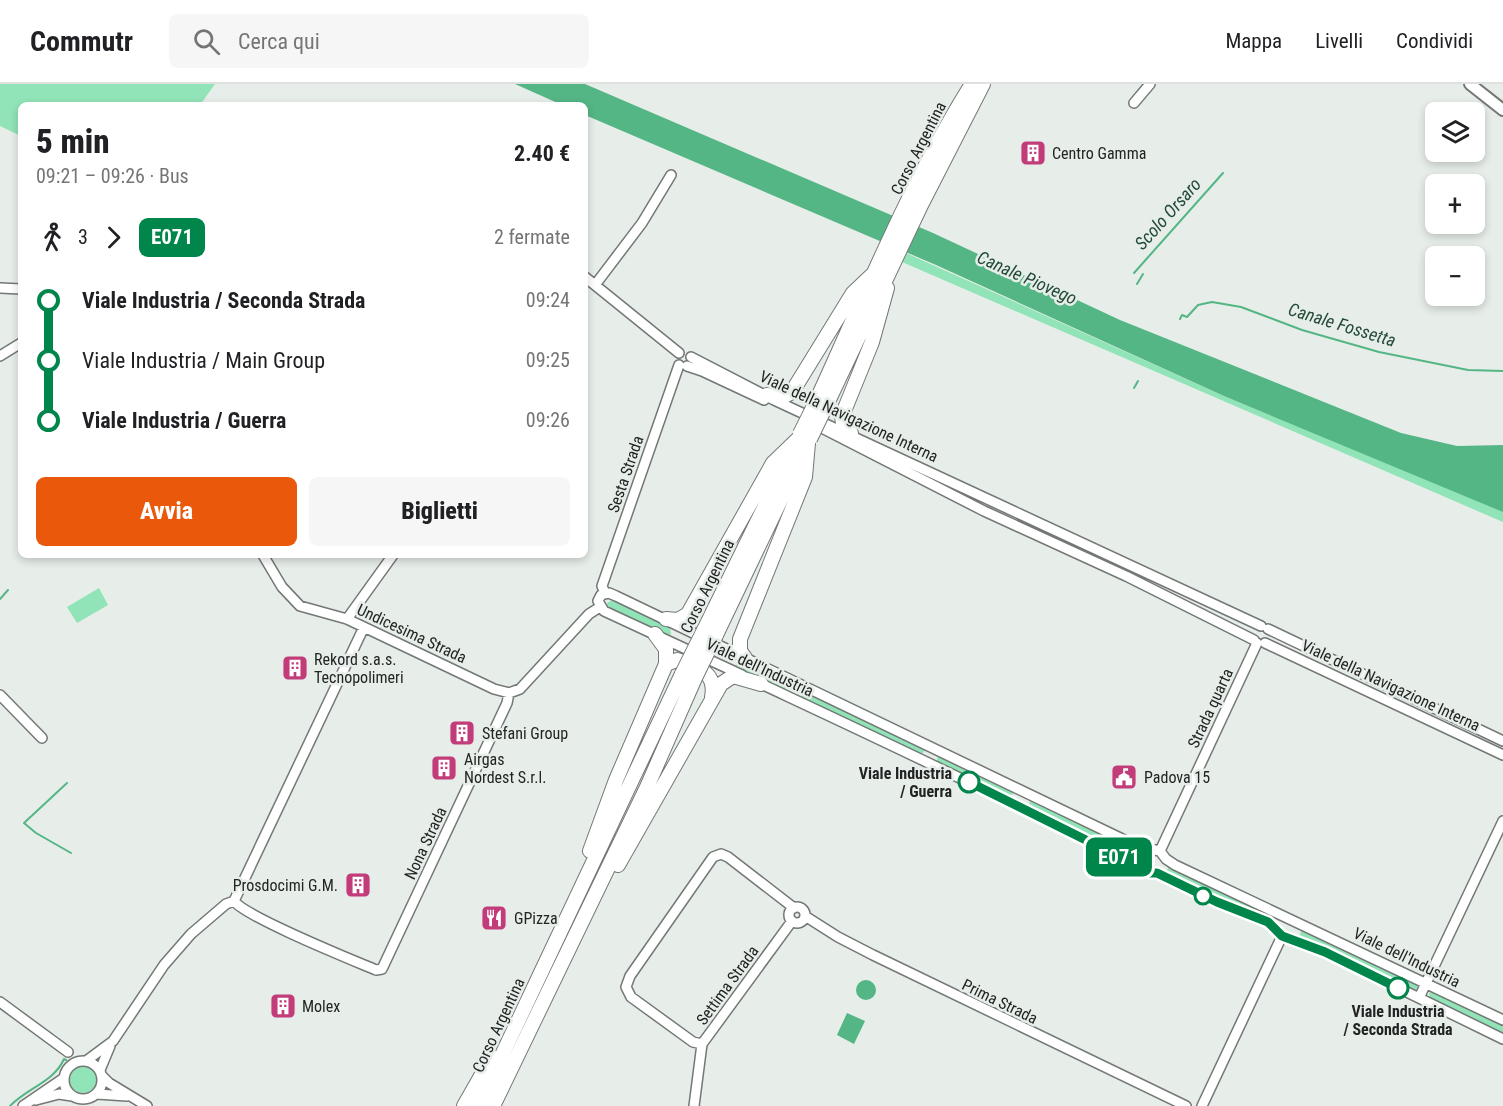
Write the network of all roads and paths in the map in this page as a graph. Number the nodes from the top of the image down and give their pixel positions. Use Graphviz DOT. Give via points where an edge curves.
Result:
graph roads {
  1 [pos="1150,84"];
  2 [pos="1470,84"];
  3 [pos="977,86"];
  4 [pos="1134,103"];
  5 [pos="1503,110"];
  6 [pos="671,175"];
  7 [pos="915,203"];
  8 [pos="884,269"];
  9 [pos="588,279"];
  10 [pos="595,285"];
  11 [pos="0,288"];
  12 [pos="18,289"];
  13 [pos="18,345"];
  14 [pos="679,353"];
  15 [pos="0,356"];
  16 [pos="691,357"];
  17 [pos="683,366"];
  18 [pos="767,395"];
  19 [pos="851,433"];
  20 [pos="804,439"];
  21 [pos="996,501"];
  22 [pos="981,508"];
  23 [pos="1011,508"];
  24 [pos="1010,522"];
  25 [pos="265,558"];
  26 [pos="391,558"];
  27 [pos="1131,566"];
  28 [pos="1126,576"];
  29 [pos="606,593"];
  30 [pos="600,607"];
  31 [pos="347,619"];
  32 [pos="666,619"];
  33 [pos="364,627"];
  34 [pos="1264,628"];
  35 [pos="655,634"];
  36 [pos="1259,642"];
  37 [pos="744,658"];
  38 [pos="666,664"];
  39 [pos="689,676"];
  40 [pos="761,684"];
  41 [pos="509,693"];
  42 [pos="0,694"];
  43 [pos="712,697"];
  44 [pos="42,738"];
  45 [pos="1503,741"];
  46 [pos="936,748"];
  47 [pos="1503,755"];
  48 [pos="929,763"];
  49 [pos="1024,791"];
  50 [pos="1017,806"];
  51 [pos="1503,821"];
  52 [pos="1149,851"];
  53 [pos="1163,855"];
  54 [pos="1143,865"];
  55 [pos="1157,873"];
  56 [pos="234,901"];
  57 [pos="794,908"];
  58 [pos="805,916"];
  59 [pos="1285,916"];
  60 [pos="792,921"];
  61 [pos="1296,923"];
  62 [pos="1282,934"];
  63 [pos="555,943"];
  64 [pos="569,950"];
  65 [pos="1427,983"];
  66 [pos="1419,998"];
  67 [pos="0,1002"];
  68 [pos="523,1010"];
  69 [pos="538,1017"];
  70 [pos="1503,1020"];
  71 [pos="1503,1039"];
  72 [pos="113,1041"];
  73 [pos="702,1044"];
  74 [pos="68,1052"];
  75 [pos="86,1061"];
  76 [pos="101,1073"];
  77 [pos="64,1078"];
  78 [pos="97,1094"];
  79 [pos="72,1096"];
  80 [pos="133,1097"];
  81 [pos="25,1104"];
  82 [pos="147,1106"];
  83 [pos="464,1106"];
  84 [pos="478,1106"];
  85 [pos="494,1106"];
  86 [pos="504,1106"];
  87 [pos="694,1106"];
  88 [pos="1186,1106"];
  89 [pos="1202,1106"];
  1 -- 4 [label="street"];
  2 -- 5 [label="main road"];
  3 -- 7 [label="highway, Corso Argentina"];
  3 -- 7 [label="highway, Corso Argentina" via="955,110"];
  6 -- 10 [label="street" via="642,223"];
  7 -- 8 [label="highway, Corso Argentina"];
  8 -- 18 [label="highway" via="853,293 792,392 783,397"];
  8 -- 19 [label="highway" via="884,306 842,416"];
  8 -- 20 [label="highway, Corso Argentina, bridge"];
  9 -- 10 [label="street, Viale della Navigazione Interna"];
  10 -- 14 [label="street, Viale della Navigazione Interna"];
  11 -- 12 [label="street"];
  13 -- 15 [label="street"];
  14 -- 16 [label="street, Viale della Navigazione Interna" via="686,352"];
  14 -- 17 [label="street" via="675,360"];
  16 -- 17 [label="street"];
  16 -- 18 [label="street, Viale della Navigazione Interna"];
  17 -- 22 [label="street, Viale della Navigazione Interna" via="783,409"];
  17 -- 29 [label="street, Sesta Strada" via="602,586"];
  18 -- 19 [label="street, Viale della Navigazione Interna"];
  19 -- 21 [label="street, Viale della Navigazione Interna"];
  20 -- 32 [label="highway" via="773,463 688,614 678,620"];
  20 -- 37 [label="highway" via="805,477 740,639"];
  20 -- 39 [label="highway, Corso Argentina, bridge"];
  21 -- 22 [label="street" via="992,508"];
  21 -- 23 [label="street, Viale della Navigazione Interna"];
  22 -- 24 [label="street, Viale della Navigazione Interna"];
  23 -- 24 [label="street" via="1001,514"];
  23 -- 27 [label="street, Viale della Navigazione Interna"];
  24 -- 28 [label="street, Viale della Navigazione Interna"];
  25 -- 31 [label="street, Undicesima Strada" via="282,587 300,606"];
  26 -- 31 [label="street"];
  27 -- 28 [label="street"];
  27 -- 34 [label="street, Viale della Navigazione Interna"];
  28 -- 36 [label="street, Viale della Navigazione Interna"];
  29 -- 30 [label="street" via="598,602"];
  29 -- 32 [label="street, Viale dell'Industria"];
  30 -- 35 [label="street, Viale dell'Industria"];
  30 -- 41 [label="street" via="520,689"];
  31 -- 33 [label="street, Undicesima Strada"];
  32 -- 37 [label="street, Viale dell'Industria"];
  33 -- 41 [label="street, Undicesima Strada"];
  33 -- 56 [label="street"];
  34 -- 36 [label="street" via="1270,636"];
  34 -- 36 [label="street" via="1253,632"];
  34 -- 45 [label="street, Viale della Navigazione Interna"];
  35 -- 38 [label="highway" via="666,648"];
  35 -- 40 [label="street, Viale dell'Industria"];
  36 -- 47 [label="street, Viale della Navigazione Interna"];
  36 -- 53 [label="street, Strada quarta"];
  37 -- 46 [label="street, Viale dell'Industria"];
  38 -- 43 [label="highway" via="677,660 710,676 714,684"];
  38 -- 63 [label="highway" via="616,780"];
  39 -- 63 [label="highway, Corso Argentina"];
  39 -- 64 [label="highway, Corso Argentina" via="647,787"];
  40 -- 43 [label="highway" via="733,676 726,678"];
  40 -- 48 [label="street, Viale dell'Industria"];
  41 -- 56 [label="street, Nona Strada" via="382,969 375,970 239,908"];
  42 -- 44 [label="street"];
  43 -- 64 [label="highway"];
  46 -- 48 [label="street"];
  46 -- 49 [label="street, Viale dell'Industria"];
  48 -- 50 [label="street, Viale dell'Industria"];
  49 -- 50 [label="street"];
  49 -- 52 [label="street, Viale dell'Industria"];
  50 -- 54 [label="street, Viale dell'Industria"];
  51 -- 65 [label="street"];
  52 -- 53 [label="street, Viale dell'Industria"];
  52 -- 54 [label="street" via="1143,857"];
  53 -- 55 [label="street" via="1165,866"];
  53 -- 59 [label="street, Viale dell'Industria"];
  54 -- 55 [label="street, Viale dell'Industria" via="1147,871"];
  55 -- 62 [label="street, Viale dell'Industria"];
  56 -- 72 [label="street" via="191,934 164,965"];
  57 -- 58 [label="street, Prima Strada" via="802,909"];
  57 -- 60 [label="street" via="789,915"];
  57 -- 73 [label="street, Prima Strada" via="728,857 712,857 630,975 626,987 631,997 693,1042"];
  58 -- 60 [label="street" via="800,922"];
  58 -- 88 [label="street, Prima Strada" via="838,938"];
  59 -- 61 [label="street, Viale dell'Industria"];
  59 -- 62 [label="street" via="1278,921"];
  60 -- 73 [label="street, Settima Strada"];
  61 -- 62 [label="street" via="1295,933"];
  61 -- 65 [label="street, Viale dell'Industria"];
  62 -- 66 [label="street, Viale dell'Industria"];
  62 -- 89 [label="street"];
  63 -- 68 [label="highway, Corso Argentina"];
  64 -- 69 [label="highway, Corso Argentina"];
  65 -- 66 [label="street"];
  65 -- 70 [label="street, Viale dell'Industria"];
  66 -- 71 [label="street, Viale dell'Industria"];
  67 -- 74 [label="street"];
  68 -- 83 [label="highway" via="504,1033"];
  68 -- 84 [label="highway, Corso Argentina"];
  69 -- 85 [label="highway, Corso Argentina"];
  69 -- 86 [label="highway" via="525,1060"];
  72 -- 75 [label="street"];
  72 -- 76 [label="street"];
  73 -- 87 [label="street, Settima Strada"];
  75 -- 76 [label="street"];
  75 -- 77 [label="street" via="70,1066"];
  76 -- 78 [label="street" via="103,1082"];
  76 -- 80 [label="street" via="109,1083"];
  77 -- 79 [label="street"];
  77 -- 81 [label="street"];
  78 -- 79 [label="street" via="85,1099"];
  78 -- 80 [label="street"];
  79 -- 81 [label="street" via="46,1096"];
  80 -- 82 [label="street"];
}
